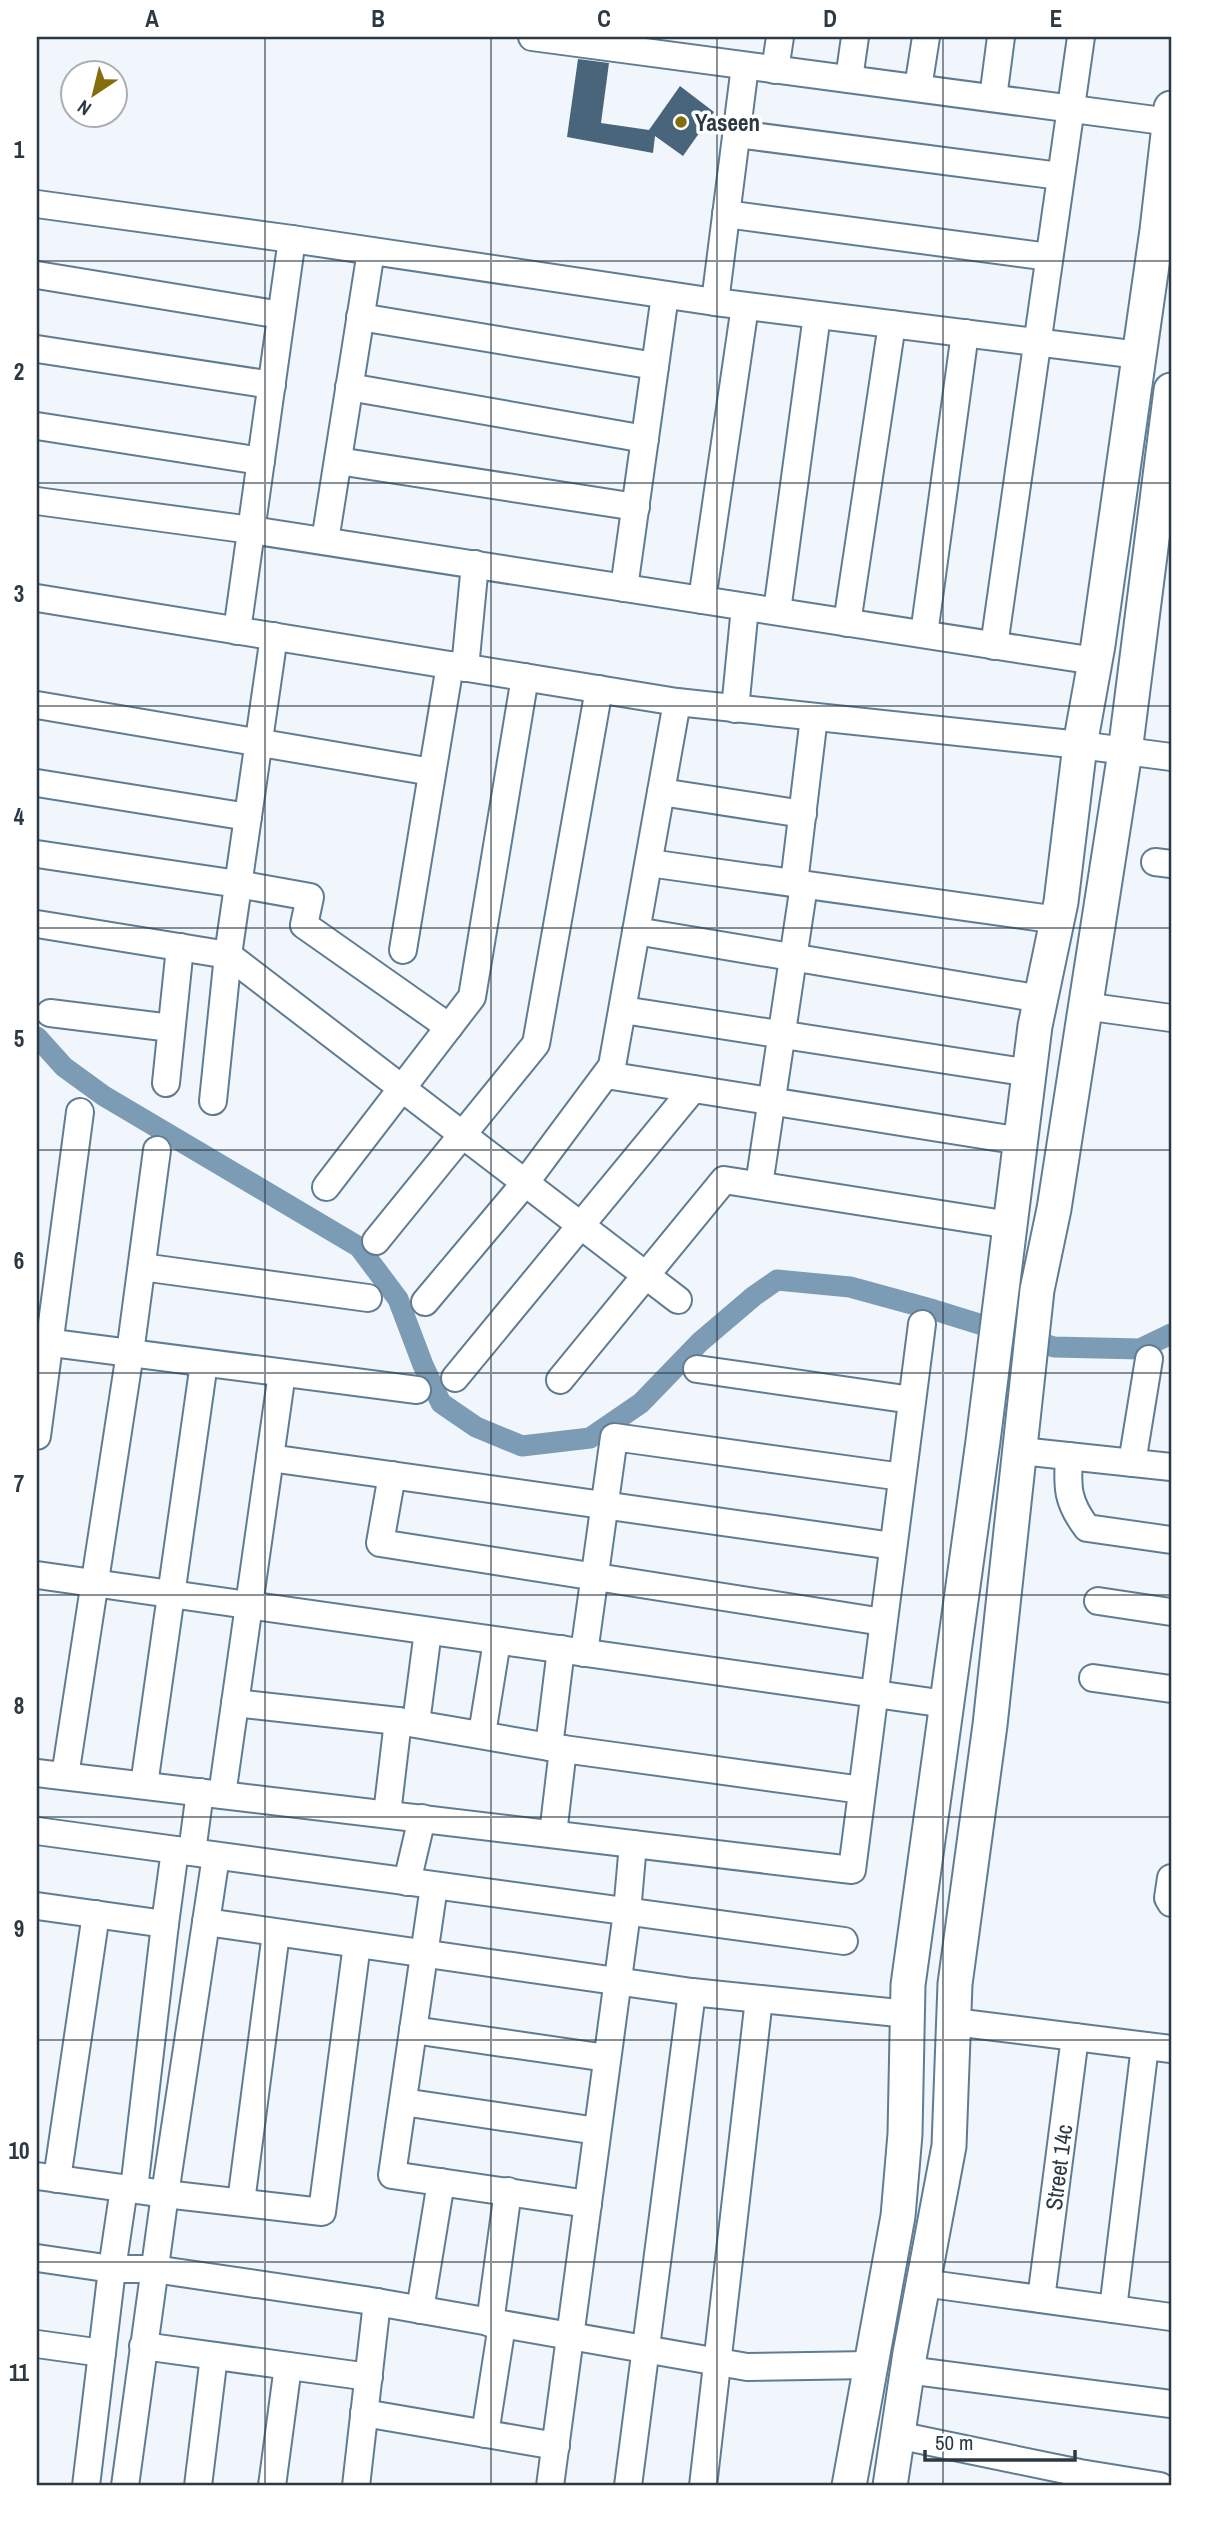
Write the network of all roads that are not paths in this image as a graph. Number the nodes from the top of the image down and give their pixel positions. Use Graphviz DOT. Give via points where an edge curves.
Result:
graph roads {
  1 [pos="532,37"];
  2 [pos="780,37"];
  3 [pos="855,37"];
  4 [pos="926,37"];
  5 [pos="1001,37"];
  6 [pos="1080,37"];
  7 [pos="708,49"];
  8 [pos="746,66"];
  9 [pos="775,70"];
  10 [pos="849,79"];
  11 [pos="918,89"];
  12 [pos="993,99"];
  13 [pos="1070,108"];
  14 [pos="1170,115"];
  15 [pos="737,134"];
  16 [pos="1060,176"];
  17 [pos="37,204"];
  18 [pos="726,214"];
  19 [pos="292,239"];
  20 [pos="370,251"];
  21 [pos="1049,257"];
  22 [pos="37,275"];
  23 [pos="665,295"];
  24 [pos="715,302"];
  25 [pos="745,306"];
  26 [pos="281,314"];
  27 [pos="817,315"];
  28 [pos="360,317"];
  29 [pos="892,324"];
  30 [pos="965,333"];
  31 [pos="1037,342"];
  32 [pos="37,349"];
  33 [pos="1139,355"];
  34 [pos="655,366"];
  35 [pos="272,385"];
  36 [pos="349,387"];
  37 [pos="1171,390"];
  38 [pos="37,426"];
  39 [pos="645,439"];
  40 [pos="261,461"];
  41 [pos="338,461"];
  42 [pos="37,500"];
  43 [pos="636,507"];
  44 [pos="251,530"];
  45 [pos="325,541"];
  46 [pos="1160,555"];
  47 [pos="475,565"];
  48 [pos="624,588"];
  49 [pos="37,598"];
  50 [pos="702,600"];
  51 [pos="745,607"];
  52 [pos="777,611"];
  53 [pos="847,622"];
  54 [pos="237,631"];
  55 [pos="924,635"];
  56 [pos="274,636"];
  57 [pos="994,646"];
  58 [pos="1095,661"];
  59 [pos="458,666"];
  60 [pos="525,677"];
  61 [pos="599,689"];
  62 [pos="677,702"];
  63 [pos="37,705"];
  64 [pos="735,709"];
  65 [pos="814,717"];
  66 [pos="258,743"];
  67 [pos="1080,745"];
  68 [pos="1125,751"];
  69 [pos="1171,757"];
  70 [pos="432,772"];
  71 [pos="37,783"];
  72 [pos="661,792"];
  73 [pos="803,814"];
  74 [pos="248,817"];
  75 [pos="37,854"];
  76 [pos="649,863"];
  77 [pos="238,884"];
  78 [pos="799,884"];
  79 [pos="1058,920"];
  80 [pos="37,924"];
  81 [pos="636,932"];
  82 [pos="180,947"];
  83 [pos="403,950"];
  84 [pos="228,955"];
  85 [pos="793,958"];
  86 [pos="1041,999"];
  87 [pos="1084,1006"];
  88 [pos="622,1010"];
  89 [pos="50,1013"];
  90 [pos="1171,1018"];
  91 [pos="449,1027"];
  92 [pos="171,1028"];
  93 [pos="781,1035"];
  94 [pos="1030,1073"];
  95 [pos="606,1075"];
  96 [pos="166,1083"];
  97 [pos="403,1089"];
  98 [pos="693,1089"];
  99 [pos="213,1101"];
  100 [pos="771,1101"];
  101 [pos="80,1112"];
  102 [pos="462,1135"];
  103 [pos="1021,1141"];
  104 [pos="157,1150"];
  105 [pos="525,1183"];
  106 [pos="759,1185"];
  107 [pos="326,1187"];
  108 [pos="1010,1225"];
  109 [pos="582,1227"];
  110 [pos="376,1241"];
  111 [pos="142,1267"];
  112 [pos="645,1275"];
  113 [pos="368,1298"];
  114 [pos="678,1300"];
  115 [pos="425,1302"];
  116 [pos="922,1324"];
  117 [pos="43,1342"];
  118 [pos="130,1353"];
  119 [pos="1149,1359"];
  120 [pos="204,1363"];
  121 [pos="697,1368"];
  122 [pos="282,1373"];
  123 [pos="455,1378"];
  124 [pos="560,1380"];
  125 [pos="417,1390"];
  126 [pos="912,1400"];
  127 [pos="37,1436"];
  128 [pos="1021,1451"];
  129 [pos="1069,1456"];
  130 [pos="270,1458"];
  131 [pos="1132,1463"];
  132 [pos="1171,1467"];
  133 [pos="392,1475"];
  134 [pos="902,1477"];
  135 [pos="604,1505"];
  136 [pos="1171,1540"];
  137 [pos="894,1546"];
  138 [pos="37,1575"];
  139 [pos="595,1577"];
  140 [pos="94,1583"];
  141 [pos="171,1594"];
  142 [pos="1098,1601"];
  143 [pos="249,1605"];
  144 [pos="1171,1612"];
  145 [pos="883,1622"];
  146 [pos="428,1631"];
  147 [pos="497,1641"];
  148 [pos="573,1651"];
  149 [pos="1093,1678"];
  150 [pos="1171,1689"];
  151 [pos="874,1694"];
  152 [pos="235,1703"];
  153 [pos="946,1704"];
  154 [pos="407,1722"];
  155 [pos="482,1734"];
  156 [pos="556,1748"];
  157 [pos="37,1773"];
  158 [pos="65,1776"];
  159 [pos="144,1786"];
  160 [pos="862,1790"];
  161 [pos="211,1793"];
  162 [pos="387,1814"];
  163 [pos="422,1818"];
  164 [pos="37,1831"];
  165 [pos="553,1834"];
  166 [pos="633,1844"];
  167 [pos="194,1853"];
  168 [pos="1171,1878"];
  169 [pos="407,1882"];
  170 [pos="434,1886"];
  171 [pos="1171,1903"];
  172 [pos="37,1906"];
  173 [pos="627,1912"];
  174 [pos="96,1914"];
  175 [pos="206,1922"];
  176 [pos="164,1924"];
  177 [pos="276,1933"];
  178 [pos="844,1941"];
  179 [pos="356,1944"];
  180 [pos="425,1954"];
  181 [pos="617,1982"];
  182 [pos="692,1992"];
  183 [pos="759,1999"];
  184 [pos="908,2014"];
  185 [pos="954,2022"];
  186 [pos="413,2030"];
  187 [pos="1076,2037"];
  188 [pos="1145,2046"];
  189 [pos="1171,2049"];
  190 [pos="607,2058"];
  191 [pos="402,2102"];
  192 [pos="597,2131"];
  193 [pos="47,2177"];
  194 [pos="441,2182"];
  195 [pos="129,2189"];
  196 [pos="508,2191"];
  197 [pos="164,2194"];
  198 [pos="241,2202"];
  199 [pos="588,2204"];
  200 [pos="37,2258"];
  201 [pos="112,2269"];
  202 [pos="154,2269"];
  203 [pos="923,2283"];
  204 [pos="1041,2299"];
  205 [pos="377,2302"];
  206 [pos="1113,2309"];
  207 [pos="420,2310"];
  208 [pos="1171,2317"];
  209 [pos="496,2324"];
  210 [pos="571,2337"];
  211 [pos="37,2344"];
  212 [pos="143,2346"];
  213 [pos="647,2350"];
  214 [pos="102,2353"];
  215 [pos="214,2356"];
  216 [pos="719,2362"];
  217 [pos="870,2365"];
  218 [pos="288,2366"];
  219 [pos="907,2370"];
  220 [pos="369,2376"];
  221 [pos="1171,2404"];
  222 [pos="364,2413"];
  223 [pos="485,2434"];
  224 [pos="897,2435"];
  225 [pos="556,2446"];
  226 [pos="1079,2480"];
  227 [pos="86,2486"];
  228 [pos="125,2486"];
  229 [pos="198,2486"];
  230 [pos="272,2486"];
  231 [pos="356,2486"];
  232 [pos="550,2486"];
  233 [pos="628,2486"];
  234 [pos="703,2486"];
  235 [pos="849,2486"];
  236 [pos="890,2486"];
  237 [pos="1160,2486"];
  1 -- 7 [label="street"];
  2 -- 9 [label="street"];
  3 -- 10 [label="street"];
  4 -- 11 [label="street"];
  5 -- 12 [label="street"];
  6 -- 13 [label="street"];
  7 -- 8 [label="street"];
  8 -- 9 [label="street"];
  8 -- 15 [label="street"];
  9 -- 10 [label="street"];
  10 -- 11 [label="street"];
  11 -- 12 [label="street"];
  12 -- 13 [label="street"];
  13 -- 14 [label="street"];
  13 -- 16 [label="street"];
  14 -- 33 [label="main road"];
  15 -- 16 [label="street"];
  15 -- 18 [label="street"];
  16 -- 21 [label="street"];
  17 -- 19 [label="street"];
  18 -- 21 [label="street"];
  18 -- 24 [label="street"];
  19 -- 20 [label="street"];
  19 -- 26 [label="street"];
  20 -- 23 [label="street"];
  20 -- 28 [label="street"];
  21 -- 31 [label="street"];
  22 -- 26 [label="street"];
  23 -- 24 [label="street"];
  23 -- 34 [label="street"];
  24 -- 25 [label="street"];
  25 -- 27 [label="street"];
  25 -- 50 [label="street"];
  26 -- 35 [label="street"];
  27 -- 29 [label="street"];
  27 -- 52 [label="street"];
  28 -- 34 [label="street"];
  28 -- 36 [label="street"];
  29 -- 30 [label="street"];
  29 -- 53 [label="street"];
  30 -- 31 [label="street"];
  30 -- 55 [label="street"];
  31 -- 33 [label="street"];
  31 -- 57 [label="street"];
  32 -- 35 [label="street"];
  33 -- 58 [label="main road"];
  34 -- 39 [label="street"];
  35 -- 40 [label="street"];
  36 -- 39 [label="street"];
  36 -- 41 [label="street"];
  37 -- 46 [label="main road"];
  38 -- 40 [label="street"];
  39 -- 43 [label="street"];
  40 -- 44 [label="street"];
  41 -- 43 [label="street"];
  41 -- 45 [label="street"];
  42 -- 44 [label="street"];
  43 -- 48 [label="street"];
  44 -- 45 [label="street"];
  44 -- 54 [label="street"];
  45 -- 47 [label="street"];
  46 -- 68 [label="main road"];
  47 -- 48 [label="street"];
  47 -- 59 [label="street"];
  48 -- 50 [label="street"];
  49 -- 54 [label="street"];
  50 -- 51 [label="street"];
  51 -- 52 [label="street"];
  51 -- 64 [label="street"];
  52 -- 53 [label="street"];
  53 -- 55 [label="street"];
  54 -- 56 [label="street"];
  55 -- 57 [label="street"];
  56 -- 59 [label="street"];
  56 -- 66 [label="street"];
  57 -- 58 [label="street"];
  58 -- 67 [label="main road"];
  59 -- 60 [label="street"];
  59 -- 70 [label="street"];
  60 -- 61 [label="street"];
  60 -- 91 [label="street" via="472,997"];
  61 -- 62 [label="street"];
  61 -- 102 [label="street" via="536,1044"];
  62 -- 64 [label="street"];
  62 -- 72 [label="street"];
  63 -- 66 [label="street"];
  64 -- 65 [label="street"];
  65 -- 67 [label="street"];
  65 -- 73 [label="street"];
  66 -- 70 [label="street"];
  66 -- 74 [label="street"];
  67 -- 68 [label="street"];
  67 -- 79 [label="main road"];
  68 -- 69 [label="street"];
  68 -- 87 [label="main road"];
  70 -- 83 [label="street"];
  71 -- 74 [label="street"];
  72 -- 73 [label="street"];
  72 -- 76 [label="street"];
  73 -- 78 [label="street"];
  74 -- 77 [label="street"];
  75 -- 77 [label="street"];
  76 -- 78 [label="street"];
  76 -- 81 [label="street"];
  77 -- 84 [label="street"];
  77 -- 91 [label="street" via="310,897 304,925"];
  78 -- 79 [label="street"];
  78 -- 85 [label="street"];
  79 -- 86 [label="main road"];
  80 -- 82 [label="street"];
  81 -- 85 [label="street"];
  81 -- 88 [label="street"];
  82 -- 84 [label="street"];
  82 -- 92 [label="street"];
  84 -- 97 [label="street"];
  84 -- 99 [label="street"];
  85 -- 86 [label="street"];
  85 -- 93 [label="street"];
  86 -- 94 [label="main road"];
  87 -- 90 [label="street"];
  87 -- 128 [label="main road" via="1055,1209 1037,1290"];
  88 -- 93 [label="street"];
  88 -- 95 [label="street" via="612,1066"];
  89 -- 92 [label="street"];
  91 -- 97 [label="street"];
  92 -- 96 [label="street"];
  93 -- 94 [label="street"];
  93 -- 100 [label="street"];
  94 -- 103 [label="main road"];
  95 -- 98 [label="street"];
  95 -- 105 [label="street"];
  97 -- 102 [label="street"];
  97 -- 107 [label="street"];
  98 -- 100 [label="street"];
  98 -- 109 [label="street"];
  100 -- 103 [label="street"];
  100 -- 106 [label="street"];
  101 -- 117 [label="street"];
  102 -- 105 [label="street"];
  102 -- 110 [label="street"];
  103 -- 108 [label="main road"];
  104 -- 111 [label="street"];
  105 -- 109 [label="street"];
  105 -- 115 [label="street"];
  106 -- 108 [label="street"];
  106 -- 112 [label="street" via="724,1180"];
  108 -- 153 [label="main road"];
  109 -- 112 [label="street"];
  109 -- 123 [label="street"];
  111 -- 113 [label="street"];
  111 -- 118 [label="street"];
  112 -- 114 [label="street"];
  112 -- 124 [label="street"];
  116 -- 126 [label="street"];
  117 -- 118 [label="street"];
  117 -- 127 [label="street"];
  118 -- 120 [label="street"];
  118 -- 140 [label="street"];
  119 -- 131 [label="street"];
  120 -- 122 [label="street"];
  120 -- 141 [label="street"];
  121 -- 126 [label="street"];
  122 -- 125 [label="street"];
  122 -- 130 [label="street"];
  126 -- 134 [label="street"];
  128 -- 129 [label="street"];
  128 -- 185 [label="main road"];
  129 -- 131 [label="street"];
  129 -- 136 [label="street" via="1067,1490 1087,1528"];
  130 -- 133 [label="street"];
  130 -- 143 [label="street"];
  131 -- 132 [label="street"];
  133 -- 135 [label="street"];
  133 -- 139 [label="street" via="380,1543"];
  134 -- 135 [label="street" via="614,1437"];
  134 -- 137 [label="street"];
  135 -- 137 [label="street"];
  135 -- 139 [label="street"];
  137 -- 145 [label="street"];
  138 -- 140 [label="street"];
  139 -- 145 [label="street"];
  139 -- 148 [label="street"];
  140 -- 141 [label="street"];
  140 -- 158 [label="street"];
  141 -- 143 [label="street"];
  141 -- 159 [label="street"];
  142 -- 144 [label="street"];
  143 -- 146 [label="street"];
  143 -- 152 [label="street"];
  145 -- 151 [label="street"];
  146 -- 147 [label="street"];
  146 -- 154 [label="street"];
  147 -- 148 [label="street"];
  147 -- 155 [label="street"];
  148 -- 151 [label="street"];
  148 -- 156 [label="street"];
  149 -- 150 [label="street"];
  151 -- 153 [label="street"];
  151 -- 160 [label="street"];
  152 -- 154 [label="street"];
  152 -- 161 [label="street"];
  153 -- 184 [label="main road"];
  154 -- 155 [label="street"];
  154 -- 162 [label="street"];
  155 -- 156 [label="street"];
  156 -- 160 [label="street"];
  156 -- 165 [label="street"];
  157 -- 158 [label="street"];
  158 -- 159 [label="street"];
  159 -- 161 [label="street"];
  160 -- 166 [label="street" via="852,1870"];
  161 -- 162 [label="street"];
  161 -- 167 [label="street"];
  162 -- 163 [label="street"];
  163 -- 165 [label="street"];
  163 -- 169 [label="street"];
  164 -- 167 [label="street"];
  165 -- 166 [label="street"];
  166 -- 173 [label="street"];
  167 -- 169 [label="street"];
  167 -- 175 [label="street"];
  167 -- 176 [label="street"];
  168 -- 171 [label="street"];
  169 -- 170 [label="street"];
  170 -- 173 [label="street"];
  170 -- 180 [label="street"];
  172 -- 174 [label="street"];
  173 -- 178 [label="street"];
  173 -- 181 [label="street"];
  174 -- 176 [label="street"];
  174 -- 193 [label="street"];
  175 -- 177 [label="street"];
  175 -- 197 [label="street"];
  176 -- 195 [label="street"];
  177 -- 179 [label="street"];
  177 -- 198 [label="street"];
  179 -- 180 [label="street"];
  179 -- 198 [label="street" via="322,2212"];
  180 -- 181 [label="street"];
  180 -- 186 [label="street"];
  181 -- 182 [label="street"];
  181 -- 190 [label="street"];
  182 -- 183 [label="street"];
  182 -- 213 [label="street"];
  183 -- 184 [label="street"];
  183 -- 216 [label="street"];
  184 -- 217 [label="main road" via="898,2216"];
  185 -- 187 [label="street"];
  185 -- 203 [label="main road" via="949,2146"];
  186 -- 190 [label="street"];
  186 -- 191 [label="street"];
  187 -- 188 [label="street"];
  187 -- 204 [label="street, Street 14c"];
  188 -- 189 [label="street"];
  188 -- 206 [label="street"];
  190 -- 192 [label="street"];
  191 -- 192 [label="street"];
  191 -- 194 [label="street" via="392,2175"];
  192 -- 199 [label="street"];
  193 -- 195 [label="street"];
  194 -- 196 [label="street"];
  194 -- 207 [label="street"];
  195 -- 197 [label="street"];
  195 -- 201 [label="street"];
  196 -- 199 [label="street"];
  196 -- 209 [label="street"];
  197 -- 198 [label="street"];
  197 -- 202 [label="street"];
  199 -- 210 [label="street"];
  200 -- 201 [label="street"];
  201 -- 202 [label="street"];
  201 -- 214 [label="street"];
  202 -- 205 [label="street"];
  202 -- 212 [label="street"];
  203 -- 204 [label="street"];
  203 -- 219 [label="main road"];
  204 -- 206 [label="street"];
  205 -- 207 [label="street"];
  205 -- 220 [label="street"];
  206 -- 208 [label="street"];
  207 -- 209 [label="street"];
  209 -- 210 [label="street"];
  209 -- 223 [label="street"];
  210 -- 213 [label="street"];
  210 -- 225 [label="street"];
  211 -- 214 [label="street"];
  212 -- 215 [label="street"];
  212 -- 228 [label="street"];
  213 -- 216 [label="street"];
  213 -- 233 [label="street"];
  214 -- 227 [label="street"];
  215 -- 218 [label="street"];
  215 -- 229 [label="street"];
  216 -- 217 [label="street" via="747,2367"];
  216 -- 234 [label="street"];
  217 -- 235 [label="main road"];
  218 -- 220 [label="street"];
  218 -- 230 [label="street"];
  219 -- 221 [label="street"];
  219 -- 224 [label="main road"];
  220 -- 222 [label="street"];
  222 -- 223 [label="street"];
  222 -- 231 [label="street"];
  223 -- 225 [label="street"];
  224 -- 226 [label="street"];
  224 -- 236 [label="main road"];
  225 -- 232 [label="street"];
  226 -- 237 [label="street"];
}
